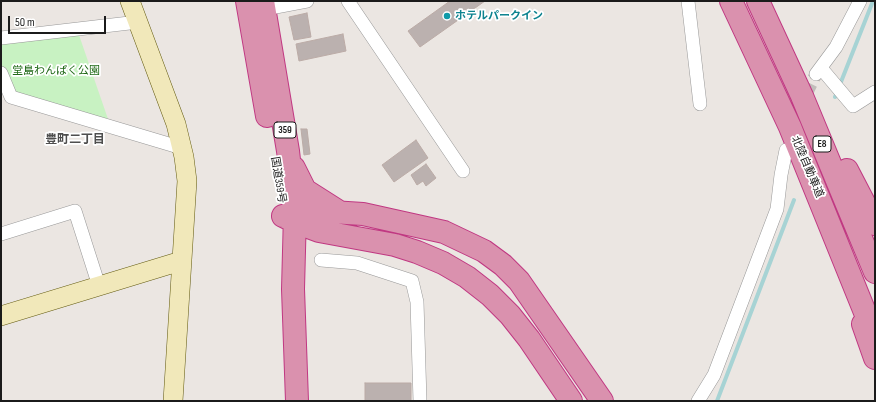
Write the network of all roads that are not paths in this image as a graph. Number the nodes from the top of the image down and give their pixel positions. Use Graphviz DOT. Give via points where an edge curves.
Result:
graph roads {
  1 [pos="130,1"];
  2 [pos="307,1"];
  3 [pos="348,1"];
  4 [pos="688,1"];
  5 [pos="731,1"];
  6 [pos="860,1"];
  7 [pos="258,4"];
  8 [pos="762,9"];
  9 [pos="138,22"];
  10 [pos="1,38"];
  11 [pos="1,73"];
  12 [pos="875,92"];
  13 [pos="700,104"];
  14 [pos="182,148"];
  15 [pos="786,150"];
  16 [pos="288,151"];
  17 [pos="463,171"];
  18 [pos="823,205"];
  19 [pos="338,211"];
  20 [pos="291,217"];
  21 [pos="875,224"];
  22 [pos="319,231"];
  23 [pos="1,234"];
  24 [pos="294,260"];
  25 [pos="321,260"];
  26 [pos="181,261"];
  27 [pos="875,272"];
  28 [pos="99,286"];
  29 [pos="293,289"];
  30 [pos="1,316"];
  31 [pos="875,337"];
  32 [pos="875,358"];
  33 [pos="173,401"];
  34 [pos="297,401"];
  35 [pos="420,401"];
  36 [pos="571,401"];
  37 [pos="602,401"];
  38 [pos="698,401"];
  1 -- 9 [label="street"];
  2 -- 7 [label="street"];
  3 -- 17 [label="street"];
  4 -- 13 [label="street"];
  5 -- 18 [label="highway, 北陸自動車道 / E8"];
  6 -- 12 [label="street" via="836,47 818,71 853,106"];
  7 -- 16 [label="highway, 国道359号 / 359"];
  7 -- 20 [label="highway, 国道359号 / 359" via="263,90"];
  8 -- 21 [label="highway"];
  8 -- 27 [label="highway, 北陸自動車道 / E8" via="829,159"];
  9 -- 10 [label="street"];
  9 -- 14 [label="street" via="176,124"];
  11 -- 14 [label="street" via="10,97"];
  14 -- 26 [label="street" via="187,181"];
  15 -- 38 [label="street" via="777,209 714,375"];
  16 -- 19 [label="highway" via="297,178 305,190"];
  16 -- 20 [label="highway, 国道359号 / 359"];
  18 -- 31 [label="highway, 北陸自動車道 / E8"];
  18 -- 32 [label="highway" via="839,260"];
  19 -- 20 [label="highway"];
  19 -- 37 [label="highway" via="418,224 444,232 484,251 519,281"];
  20 -- 22 [label="highway"];
  20 -- 24 [label="highway, 国道359号 / 359"];
  20 -- 29 [label="highway, 国道359号 / 359"];
  22 -- 24 [label="highway" via="308,239"];
  22 -- 36 [label="highway" via="410,250 443,263 467,277 510,315"];
  23 -- 28 [label="street" via="75,211"];
  24 -- 29 [label="highway, 国道359号 / 359"];
  25 -- 35 [label="street" via="357,263 412,281 417,302"];
  26 -- 28 [label="street"];
  26 -- 33 [label="street"];
  28 -- 30 [label="street"];
  29 -- 34 [label="highway, 国道359号 / 359"];
}
